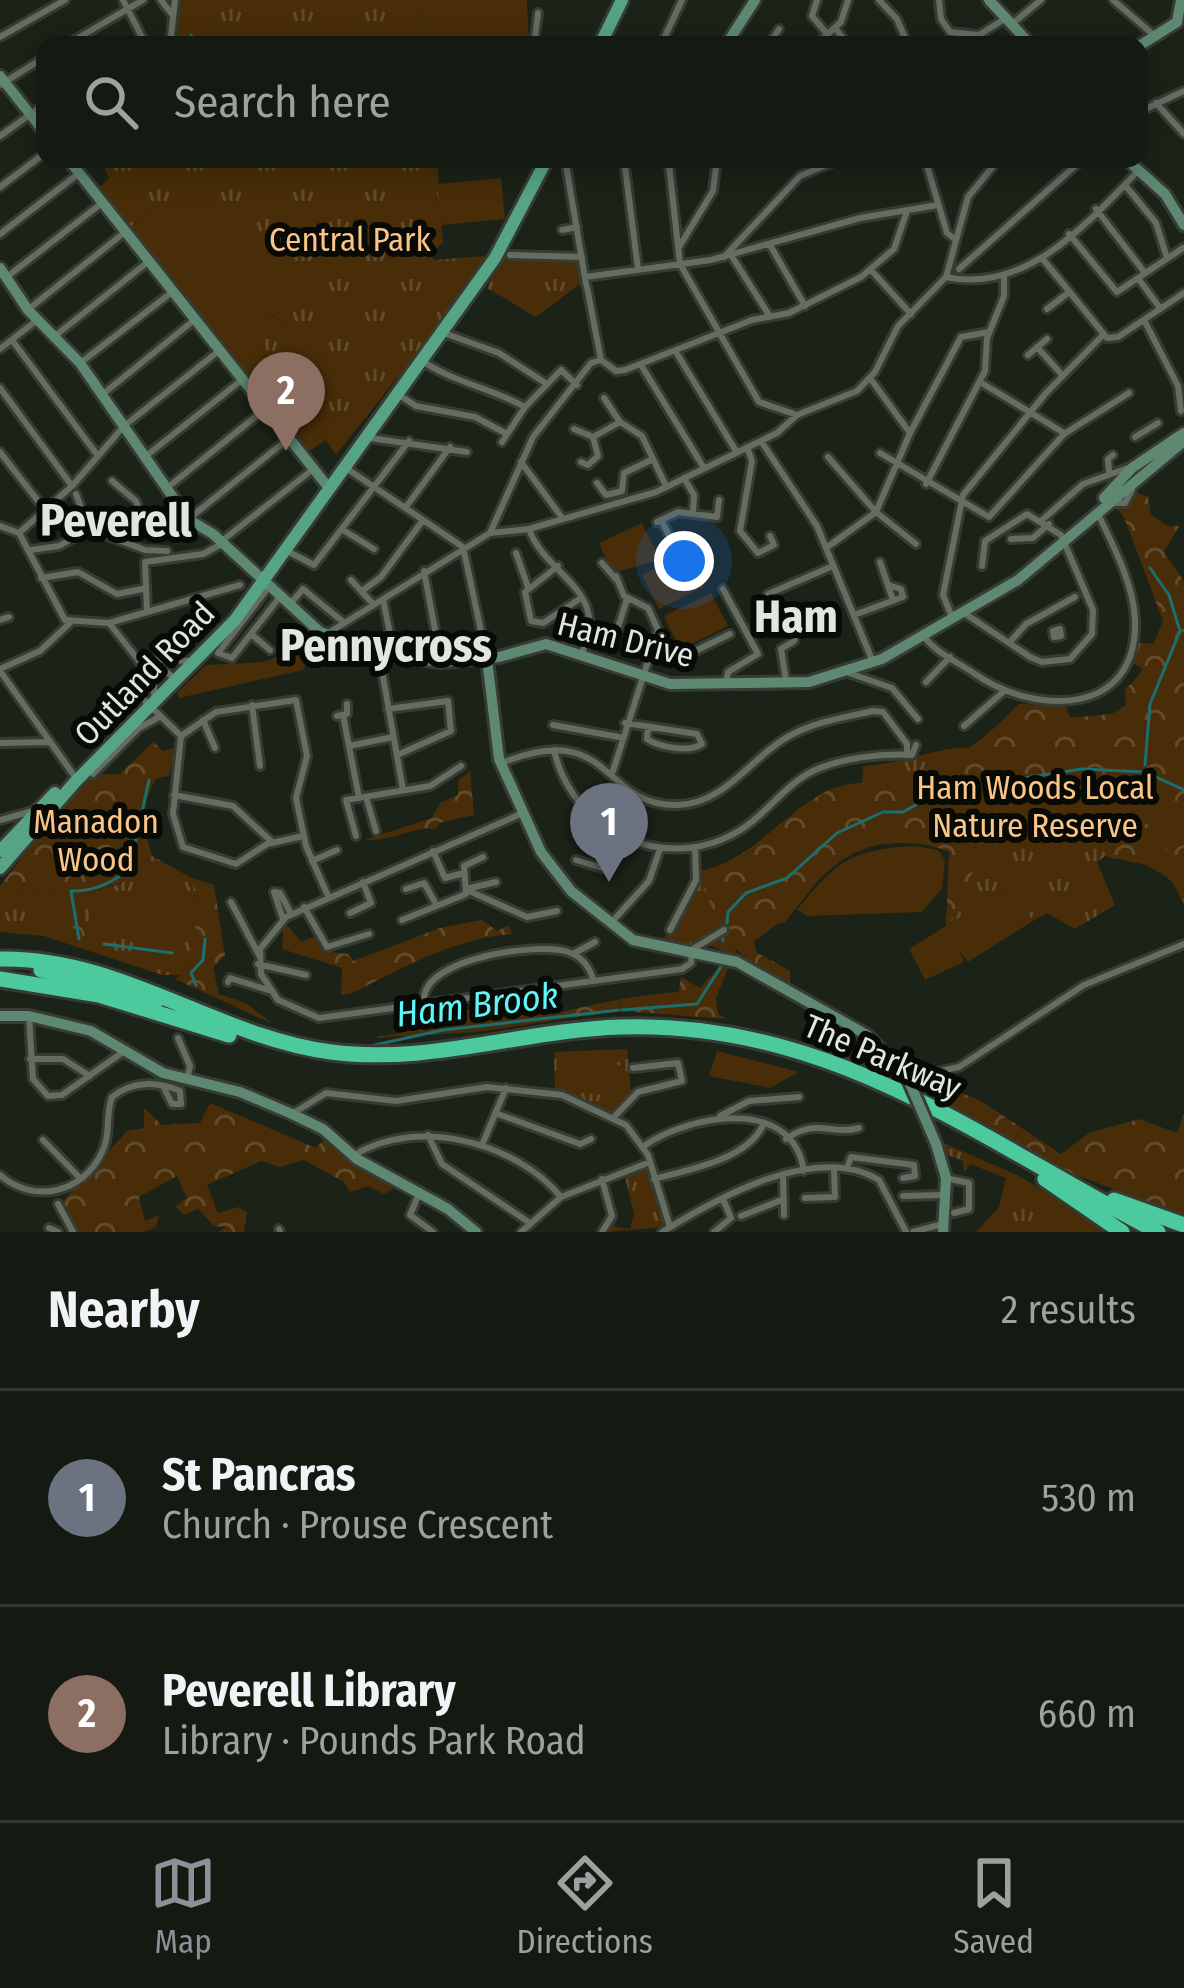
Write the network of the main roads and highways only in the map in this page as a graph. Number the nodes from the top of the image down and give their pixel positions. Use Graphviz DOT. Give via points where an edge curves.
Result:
graph roads {
  1 [pos="622,0"];
  2 [pos="606,36"];
  3 [pos="542,168"];
  4 [pos="359,442"];
  5 [pos="326,485"];
  6 [pos="261,582"];
  7 [pos="175,679"];
  8 [pos="152,705"];
  9 [pos="59,795"];
  10 [pos="0,859"];
  11 [pos="0,880"];
  12 [pos="0,949"];
  13 [pos="0,958"];
  14 [pos="0,968"];
  15 [pos="0,979"];
  16 [pos="168,998"];
  17 [pos="248,1041"];
  18 [pos="1026,1166"];
  19 [pos="1061,1178"];
  20 [pos="1184,1225"];
  21 [pos="1122,1232"];
  22 [pos="1145,1232"];
  23 [pos="1158,1232"];
  1 -- 2 [label="main road"];
  3 -- 4 [label="main road, Outland Road" via="504,244"];
  4 -- 5 [label="main road, Outland Road"];
  4 -- 5 [label="main road, Outland Road"];
  5 -- 6 [label="main road, Outland Road"];
  6 -- 7 [label="main road, Outland Road"];
  6 -- 7 [label="main road, Outland Road" via="211,649"];
  7 -- 8 [label="main road, Outland Road"];
  8 -- 9 [label="main road, Outland Road"];
  8 -- 9 [label="main road, Outland Road"];
  9 -- 10 [label="main road, Outland Road"];
  9 -- 10 [label="main road" via="17,820"];
  9 -- 11 [label="main road"];
  12 -- 16 [label="highway" via="83,957"];
  13 -- 16 [label="highway, The Parkway" via="86,967"];
  14 -- 17 [label="highway, The Parkway" via="100,982"];
  15 -- 17 [label="highway" via="99,995"];
  16 -- 19 [label="highway, The Parkway" via="272,1041 364,1055 441,1053 624,1027 764,1040 888,1083"];
  17 -- 18 [label="highway, The Parkway" via="381,1063 592,1034 724,1039 868,1081"];
  18 -- 21 [label="highway"];
  18 -- 22 [label="highway, The Parkway"];
  19 -- 20 [label="highway"];
  19 -- 23 [label="highway, The Parkway"];
}
